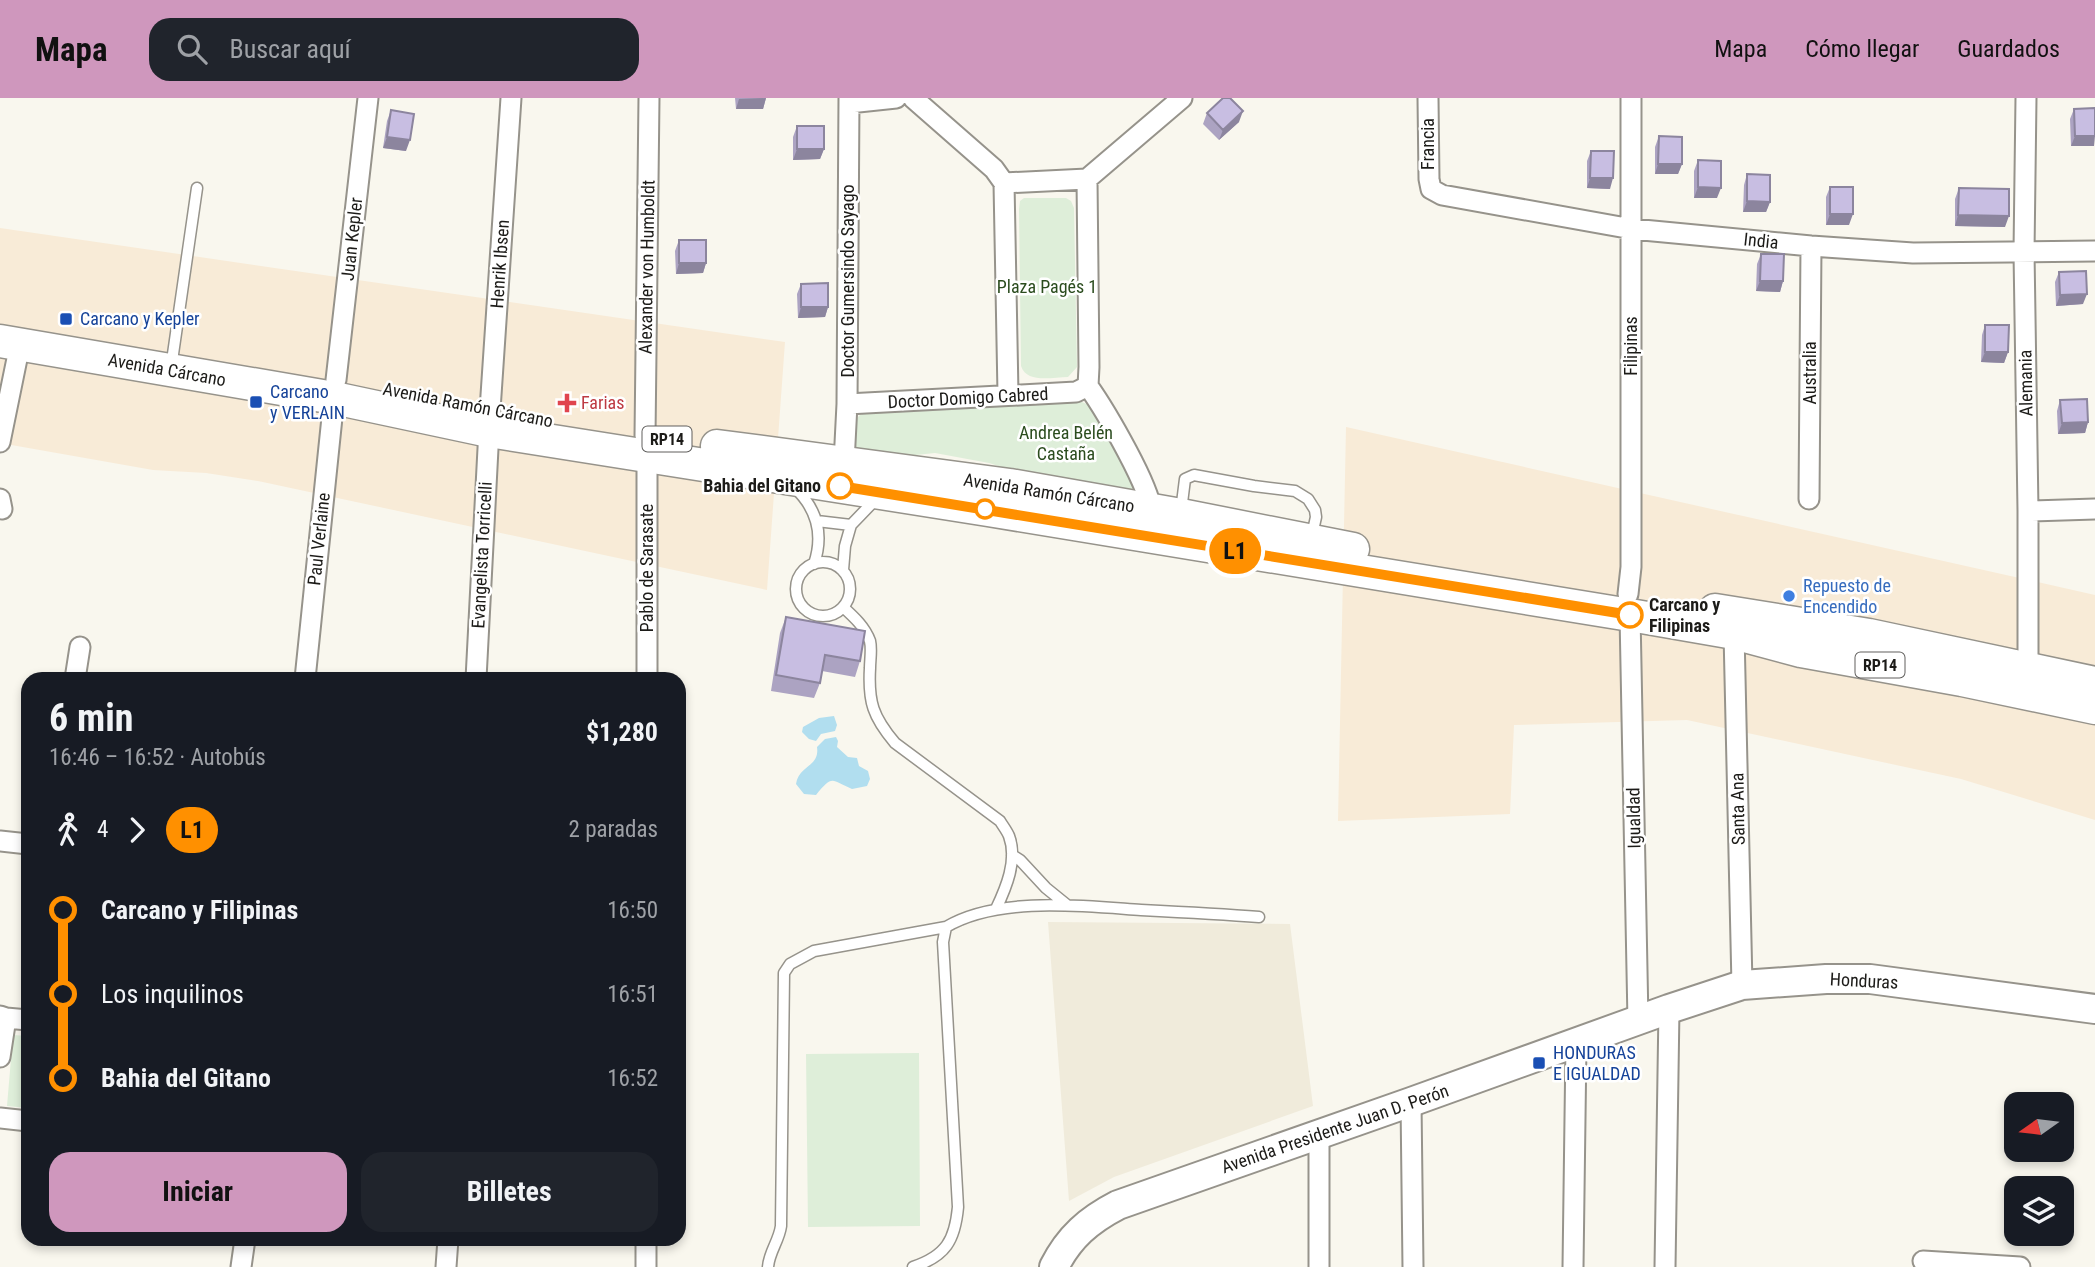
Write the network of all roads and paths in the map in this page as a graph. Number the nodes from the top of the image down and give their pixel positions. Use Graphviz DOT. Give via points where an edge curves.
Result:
graph roads {
  1 [pos="368,98"];
  2 [pos="511,98"];
  3 [pos="649,98"];
  4 [pos="896,98"];
  5 [pos="913,98"];
  6 [pos="1182,98"];
  7 [pos="1428,98"];
  8 [pos="1631,98"];
  9 [pos="2026,98"];
  10 [pos="849,100"];
  11 [pos="1087,179"];
  12 [pos="1004,183"];
  13 [pos="197,188"];
  14 [pos="1432,189"];
  15 [pos="1632,229"];
  16 [pos="1811,246"];
  17 [pos="2095,251"];
  18 [pos="2024,252"];
  19 [pos="7,336"];
  20 [pos="173,354"];
  21 [pos="1088,387"];
  22 [pos="335,389"];
  23 [pos="1008,394"];
  24 [pos="847,404"];
  25 [pos="489,421"];
  26 [pos="0,442"];
  27 [pos="646,446"];
  28 [pos="844,463"];
  29 [pos="784,478"];
  30 [pos="883,493"];
  31 [pos="1809,499"];
  32 [pos="2095,509"];
  33 [pos="2028,511"];
  34 [pos="817,521"];
  35 [pos="1161,521"];
  36 [pos="851,525"];
  37 [pos="1308,552"];
  38 [pos="814,564"];
  39 [pos="843,570"];
  40 [pos="1629,605"];
  41 [pos="844,607"];
  42 [pos="1734,634"];
  43 [pos="80,647"];
  44 [pos="2028,668"];
  45 [pos="76,672"];
  46 [pos="306,672"];
  47 [pos="476,672"];
  48 [pos="647,672"];
  49 [pos="2095,683"];
  50 [pos="2095,708"];
  51 [pos="0,841"];
  52 [pos="21,843"];
  53 [pos="1012,855"];
  54 [pos="1067,905"];
  55 [pos="996,909"];
  56 [pos="1259,917"];
  57 [pos="946,927"];
  58 [pos="1742,985"];
  59 [pos="1669,1009"];
  60 [pos="2095,1009"];
  61 [pos="3,1017"];
  62 [pos="21,1019"];
  63 [pos="1638,1021"];
  64 [pos="1576,1044"];
  65 [pos="0,1057"];
  66 [pos="1411,1102"];
  67 [pos="0,1118"];
  68 [pos="21,1120"];
  69 [pos="1319,1134"];
  70 [pos="244,1246"];
  71 [pos="448,1246"];
  72 [pos="646,1246"];
  73 [pos="1923,1261"];
  74 [pos="241,1267"];
  75 [pos="446,1267"];
  76 [pos="646,1267"];
  77 [pos="768,1267"];
  78 [pos="913,1267"];
  79 [pos="1054,1267"];
  80 [pos="1319,1267"];
  81 [pos="1413,1267"];
  82 [pos="1573,1267"];
  83 [pos="1665,1267"];
  84 [pos="2020,1267"];
  1 -- 22 [label="street, Juan Kepler"];
  2 -- 25 [label="street, Henrik Ibsen"];
  3 -- 27 [label="street, Alexander von Humboldt"];
  4 -- 10 [label="street"];
  5 -- 12 [label="street"];
  6 -- 11 [label="street"];
  7 -- 14 [label="street, Francia"];
  8 -- 15 [label="street, Filipinas"];
  9 -- 18 [label="street, Alemania"];
  10 -- 24 [label="street, Doctor Gumersindo Sayago"];
  11 -- 12 [label="street"];
  11 -- 21 [label="street"];
  12 -- 23 [label="street"];
  13 -- 20 [label="lane"];
  14 -- 15 [label="street, India" via="1442,195"];
  15 -- 16 [label="street, India"];
  15 -- 40 [label="street, Filipinas"];
  16 -- 18 [label="street, India" via="1913,253"];
  16 -- 31 [label="street, Australia"];
  17 -- 18 [label="street, India"];
  18 -- 33 [label="street, Alemania"];
  19 -- 20 [label="main road, Avenida Ramón Cárcano / RP14"];
  19 -- 22 [label="main road, Avenida Cárcano / RP14"];
  19 -- 26 [label="street"];
  20 -- 22 [label="main road, Avenida Ramón Cárcano / RP14"];
  21 -- 23 [label="street, Doctor Domigo Cabred" via="1076,392"];
  21 -- 35 [label="street"];
  22 -- 25 [label="main road, Avenida Ramón Cárcano / RP14"];
  22 -- 46 [label="street, Paul Verlaine"];
  23 -- 24 [label="street, Doctor Domigo Cabred"];
  24 -- 28 [label="street, Doctor Gumersindo Sayago"];
  25 -- 27 [label="main road, Avenida Ramón Cárcano / RP14"];
  25 -- 47 [label="street, Evangelista Torricelli"];
  27 -- 28 [label="main road, Avenida Ramón Cárcano / RP14"];
  27 -- 29 [label="main road, Avenida Ramón Cárcano / RP14"];
  27 -- 48 [label="street, Pablo de Sarasate"];
  28 -- 35 [label="main road, Avenida Ramón Cárcano / RP14" via="1010,485"];
  29 -- 30 [label="main road, Avenida Ramón Cárcano / RP14"];
  29 -- 34 [label="lane" via="804,498"];
  30 -- 35 [label="main road, Avenida Ramón Cárcano / RP14" via="988,510"];
  30 -- 36 [label="lane"];
  32 -- 33 [label="street"];
  33 -- 44 [label="street, Alemania"];
  34 -- 36 [label="lane"];
  34 -- 38 [label="lane" via="819,548"];
  35 -- 37 [label="main road, Avenida Ramón Cárcano / RP14"];
  35 -- 37 [label="lane" via="1185,480 1194,475 1295,491 1315,510"];
  36 -- 39 [label="lane"];
  37 -- 40 [label="main road, RP14"];
  38 -- 39 [label="lane" via="830,563"];
  38 -- 41 [label="lane" via="797,583 799,600 819,616"];
  39 -- 41 [label="lane" via="850,592"];
  40 -- 42 [label="main road, RP14"];
  40 -- 44 [label="main road, RP14" via="1869,635"];
  40 -- 63 [label="street, Igualdad"];
  41 -- 53 [label="lane" via="871,643 869,690 881,726 895,743 1000,821"];
  42 -- 50 [label="main road, RP14"];
  42 -- 58 [label="street, Santa Ana"];
  43 -- 45 [label="street"];
  44 -- 49 [label="main road, RP14"];
  51 -- 52 [label="street"];
  53 -- 54 [label="lane"];
  53 -- 55 [label="lane" via="1007,886"];
  54 -- 55 [label="lane"];
  54 -- 56 [label="lane"];
  55 -- 57 [label="lane"];
  57 -- 77 [label="lane" via="814,951 790,964 784,973 781,1226"];
  57 -- 78 [label="lane" via="943,942 957,1221 953,1238 941,1252"];
  58 -- 59 [label="main road, Honduras"];
  58 -- 60 [label="main road, Honduras" via="1870,979"];
  59 -- 63 [label="main road, Honduras"];
  59 -- 83 [label="street"];
  61 -- 62 [label="street"];
  61 -- 65 [label="street"];
  63 -- 64 [label="main road, Avenida Presidente Juan D. Perón"];
  64 -- 66 [label="main road, Avenida Presidente Juan D. Perón"];
  64 -- 82 [label="street"];
  66 -- 69 [label="main road, Avenida Presidente Juan D. Perón"];
  66 -- 81 [label="street"];
  67 -- 68 [label="street"];
  69 -- 79 [label="main road, Avenida Presidente Juan D. Perón" via="1095,1216 1077,1231"];
  69 -- 80 [label="street"];
  70 -- 74 [label="street"];
  71 -- 75 [label="street"];
  72 -- 76 [label="street"];
  73 -- 84 [label="street"];
}
